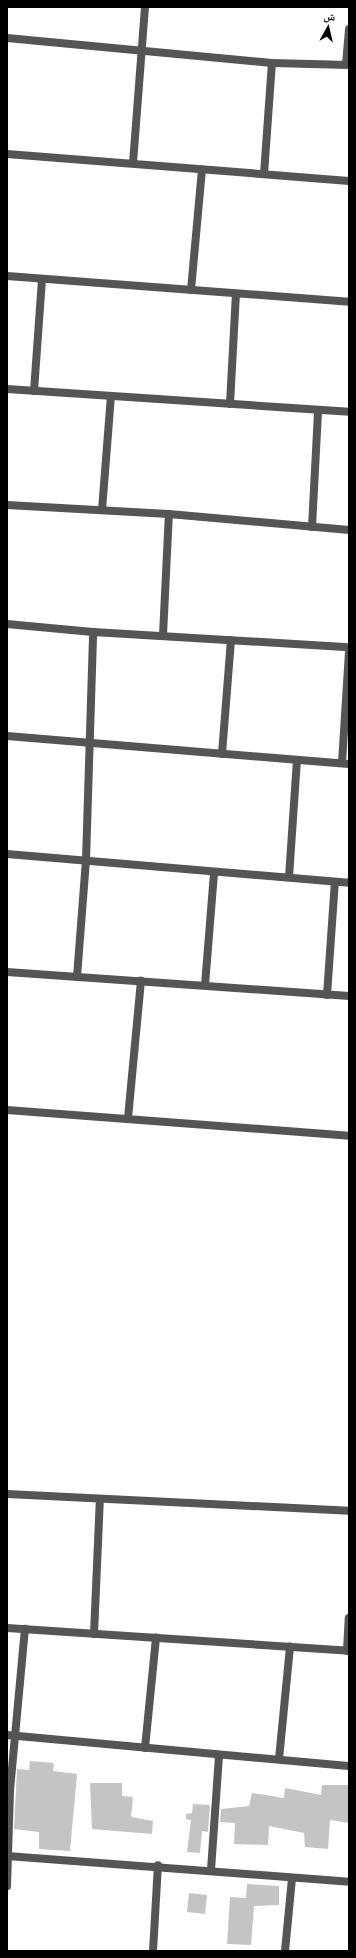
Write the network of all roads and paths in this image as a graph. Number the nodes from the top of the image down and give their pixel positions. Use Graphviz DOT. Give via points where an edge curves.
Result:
graph roads {
  1 [pos="145,7"];
  2 [pos="349,29"];
  3 [pos="7,38"];
  4 [pos="142,50"];
  5 [pos="272,62"];
  6 [pos="347,65"];
  7 [pos="7,154"];
  8 [pos="134,164"];
  9 [pos="202,170"];
  10 [pos="264,174"];
  11 [pos="349,181"];
  12 [pos="7,276"];
  13 [pos="42,279"];
  14 [pos="191,290"];
  15 [pos="236,294"];
  16 [pos="349,302"];
  17 [pos="7,389"];
  18 [pos="34,391"];
  19 [pos="111,396"];
  20 [pos="230,404"];
  21 [pos="318,411"];
  22 [pos="349,412"];
  23 [pos="7,505"];
  24 [pos="102,510"];
  25 [pos="169,514"];
  26 [pos="312,527"];
  27 [pos="349,530"];
  28 [pos="7,624"];
  29 [pos="93,632"];
  30 [pos="163,635"];
  31 [pos="231,640"];
  32 [pos="349,647"];
  33 [pos="349,653"];
  34 [pos="7,736"];
  35 [pos="90,742"];
  36 [pos="222,754"];
  37 [pos="297,760"];
  38 [pos="345,763"];
  39 [pos="7,854"];
  40 [pos="86,860"];
  41 [pos="214,872"];
  42 [pos="289,877"];
  43 [pos="335,882"];
  44 [pos="349,883"];
  45 [pos="7,972"];
  46 [pos="77,977"];
  47 [pos="141,981"];
  48 [pos="205,985"];
  49 [pos="327,995"];
  50 [pos="349,996"];
  51 [pos="7,1110"];
  52 [pos="128,1118"];
  53 [pos="349,1136"];
  54 [pos="7,1494"];
  55 [pos="100,1498"];
  56 [pos="349,1511"];
  57 [pos="349,1618"];
  58 [pos="7,1628"];
  59 [pos="25,1630"];
  60 [pos="94,1634"];
  61 [pos="156,1638"];
  62 [pos="290,1647"];
  63 [pos="348,1651"];
  64 [pos="10,1735"];
  65 [pos="145,1748"];
  66 [pos="219,1755"];
  67 [pos="279,1759"];
  68 [pos="349,1766"];
  69 [pos="8,1856"];
  70 [pos="158,1866"];
  71 [pos="211,1870"];
  72 [pos="292,1878"];
  73 [pos="349,1882"];
  74 [pos="7,1886"];
  75 [pos="153,1951"];
  76 [pos="285,1951"];
  1 -- 4 [label="street"];
  2 -- 6 [label="street"];
  3 -- 4 [label="street"];
  4 -- 5 [label="street"];
  4 -- 8 [label="street"];
  5 -- 6 [label="street"];
  5 -- 10 [label="street"];
  7 -- 8 [label="street"];
  8 -- 9 [label="street"];
  9 -- 10 [label="street"];
  9 -- 14 [label="street"];
  10 -- 11 [label="street"];
  12 -- 13 [label="street"];
  13 -- 14 [label="street"];
  13 -- 18 [label="street"];
  14 -- 15 [label="street"];
  15 -- 16 [label="street"];
  15 -- 20 [label="street"];
  17 -- 18 [label="street"];
  18 -- 19 [label="street"];
  19 -- 20 [label="street"];
  19 -- 24 [label="street"];
  20 -- 21 [label="street"];
  21 -- 22 [label="street"];
  21 -- 26 [label="street"];
  23 -- 24 [label="street"];
  24 -- 25 [label="street"];
  25 -- 26 [label="street"];
  25 -- 30 [label="street"];
  26 -- 27 [label="street"];
  28 -- 29 [label="street"];
  29 -- 30 [label="street"];
  29 -- 35 [label="street"];
  30 -- 31 [label="street"];
  31 -- 32 [label="street"];
  31 -- 36 [label="street"];
  33 -- 38 [label="street"];
  34 -- 35 [label="street"];
  35 -- 36 [label="street"];
  35 -- 40 [label="street"];
  36 -- 37 [label="street"];
  37 -- 38 [label="street"];
  37 -- 42 [label="street"];
  39 -- 40 [label="street"];
  40 -- 41 [label="street"];
  40 -- 46 [label="street"];
  41 -- 42 [label="street"];
  41 -- 48 [label="street"];
  42 -- 43 [label="street"];
  43 -- 44 [label="street"];
  43 -- 49 [label="street"];
  45 -- 46 [label="street"];
  46 -- 47 [label="street"];
  47 -- 48 [label="street"];
  47 -- 52 [label="street"];
  48 -- 49 [label="street"];
  49 -- 50 [label="street"];
  51 -- 52 [label="street"];
  52 -- 53 [label="street"];
  54 -- 55 [label="street"];
  55 -- 56 [label="street"];
  55 -- 60 [label="street"];
  57 -- 63 [label="street"];
  58 -- 59 [label="street"];
  59 -- 60 [label="street"];
  59 -- 64 [label="street"];
  60 -- 61 [label="street"];
  61 -- 62 [label="street"];
  61 -- 65 [label="street"];
  62 -- 63 [label="street"];
  62 -- 67 [label="street"];
  64 -- 65 [label="street"];
  64 -- 69 [label="street"];
  65 -- 66 [label="street"];
  66 -- 67 [label="street"];
  66 -- 71 [label="street"];
  67 -- 68 [label="street"];
  69 -- 70 [label="street"];
  69 -- 74 [label="street"];
  70 -- 71 [label="street"];
  70 -- 75 [label="street"];
  71 -- 72 [label="street"];
  72 -- 73 [label="street"];
  72 -- 76 [label="street"];
}
